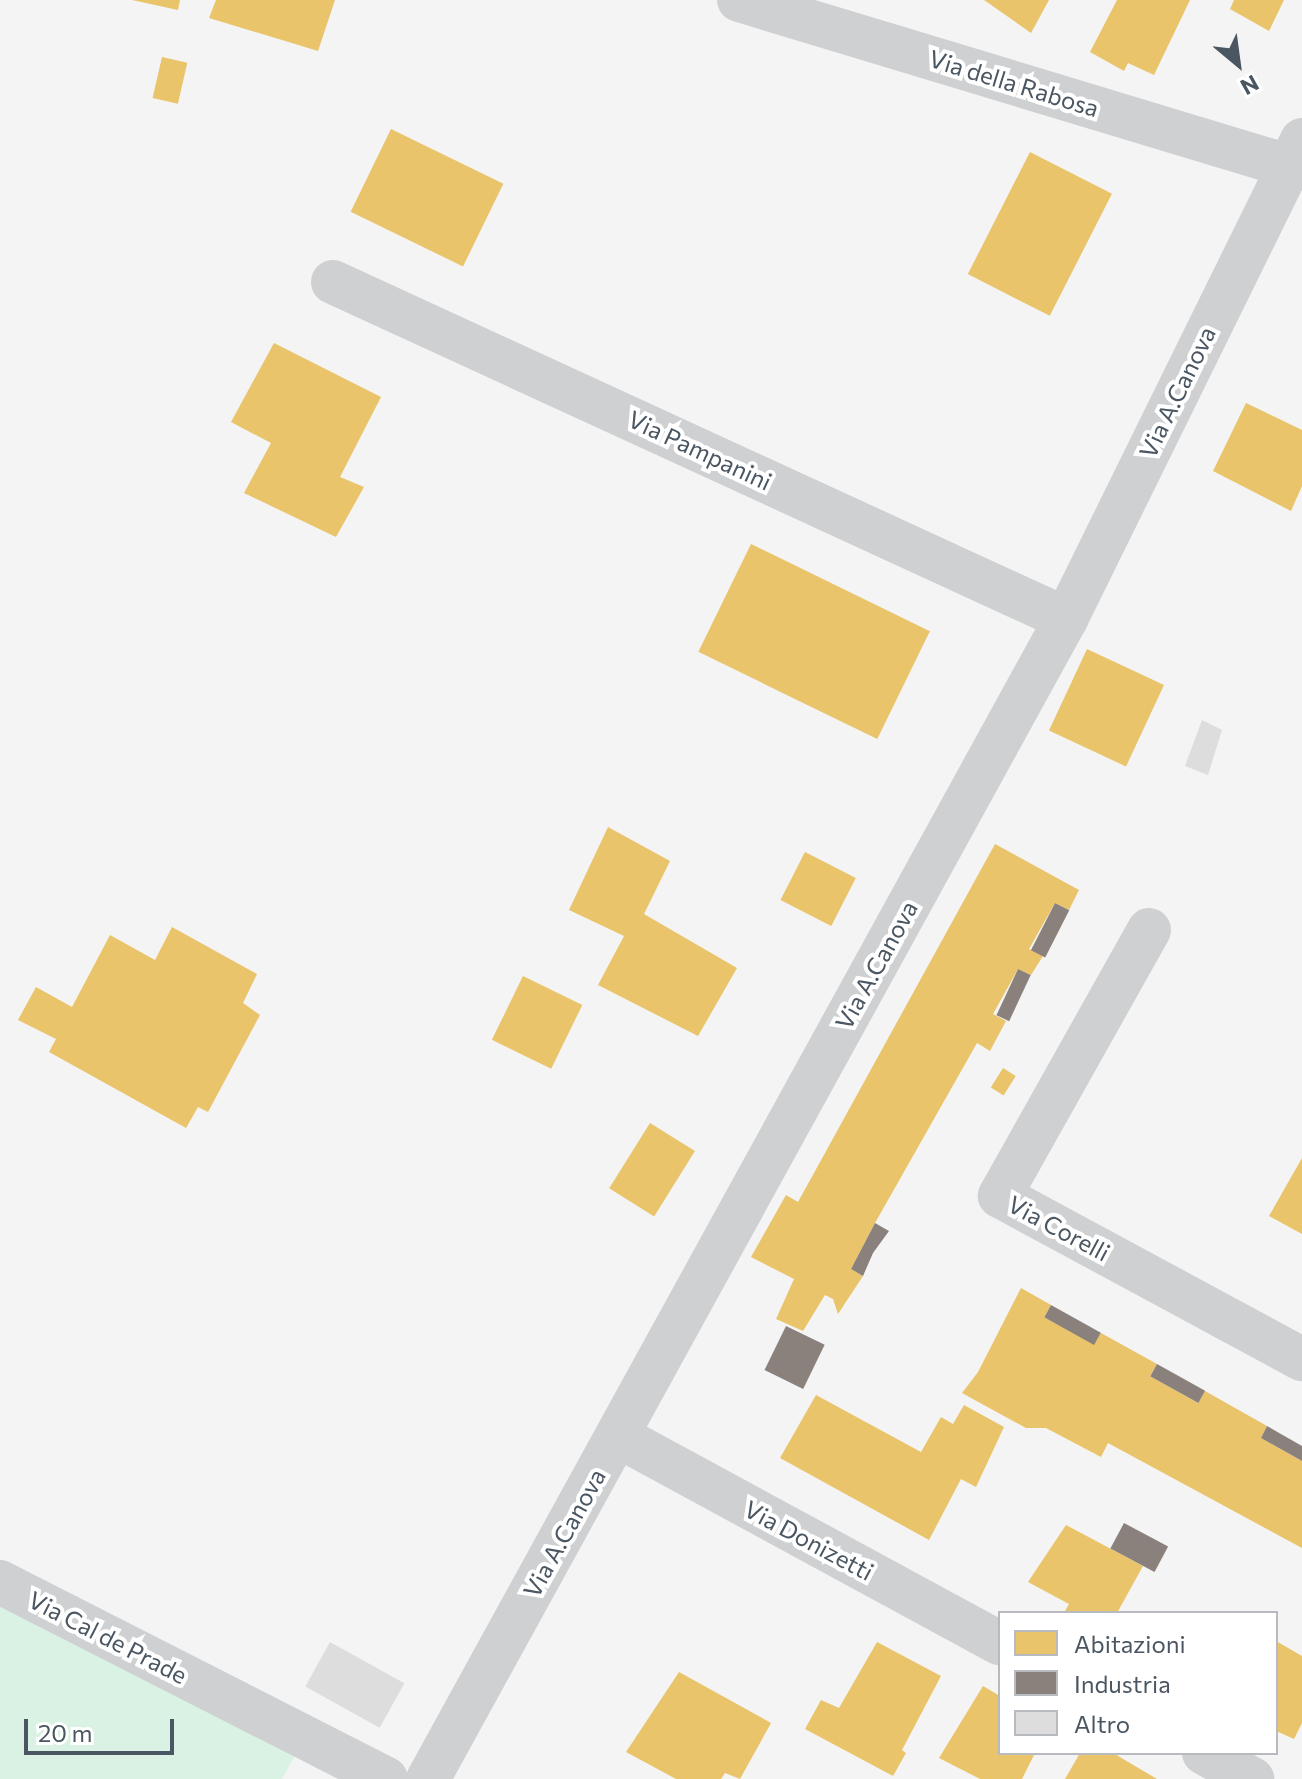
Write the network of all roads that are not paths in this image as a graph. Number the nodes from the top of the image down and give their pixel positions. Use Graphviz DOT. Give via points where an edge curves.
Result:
graph roads {
  1 [pos="739,0"];
  2 [pos="1295,153"];
  3 [pos="333,282"];
  4 [pos="1066,619"];
  5 [pos="1149,930"];
  6 [pos="1302,1359"];
  7 [pos="618,1436"];
  8 [pos="0,1582"];
  9 [pos="998,1642"];
  10 [pos="1208,1755"];
  11 [pos="386,1779"];
  12 [pos="428,1779"];
  13 [pos="1252,1779"];
  1 -- 2 [label="street, Via della Rabosa"];
  2 -- 4 [label="street, Via A.Canova"];
  3 -- 4 [label="street, Via Pampanini"];
  4 -- 7 [label="street, Via A.Canova"];
  5 -- 6 [label="street, Via Corelli" via="1000,1196"];
  7 -- 9 [label="street, Via Donizetti"];
  7 -- 12 [label="street, Via A.Canova"];
  8 -- 11 [label="street, Via Cal de Prade"];
  10 -- 13 [label="street"];
}
